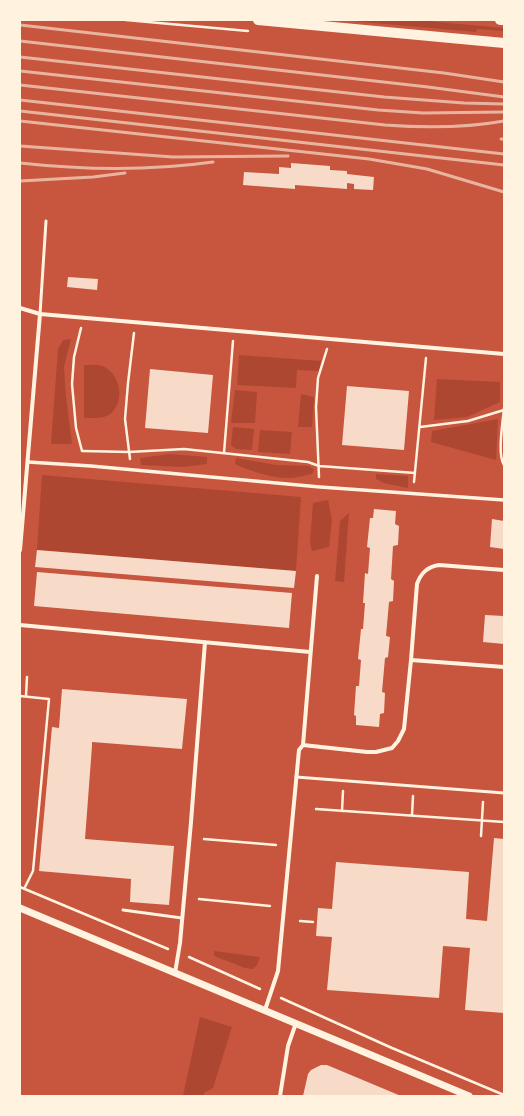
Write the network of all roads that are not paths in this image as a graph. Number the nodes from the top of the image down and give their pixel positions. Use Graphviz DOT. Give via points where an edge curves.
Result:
graph roads {
  1 [pos="258,20"];
  2 [pos="500,20"];
  3 [pos="504,20"];
  4 [pos="504,42"];
  5 [pos="46,221"];
  6 [pos="20,308"];
  7 [pos="40,314"];
  8 [pos="504,354"];
  9 [pos="28,462"];
  10 [pos="504,500"];
  11 [pos="20,545"];
  12 [pos="20,550"];
  13 [pos="504,570"];
  14 [pos="317,576"];
  15 [pos="20,625"];
  16 [pos="205,642"];
  17 [pos="310,652"];
  18 [pos="412,660"];
  19 [pos="504,667"];
  20 [pos="303,745"];
  21 [pos="296,777"];
  22 [pos="504,793"];
  23 [pos="20,908"];
  24 [pos="123,910"];
  25 [pos="182,918"];
  26 [pos="175,973"];
  27 [pos="265,1010"];
  28 [pos="296,1023"];
  29 [pos="280,1096"];
  30 [pos="469,1096"];
  1 -- 4 [label="main road"];
  2 -- 3 [label="main road"];
  5 -- 7 [label="lane"];
  6 -- 7 [label="street"];
  7 -- 8 [label="street"];
  7 -- 9 [label="street"];
  9 -- 10 [label="street"];
  9 -- 11 [label="street"];
  11 -- 12 [label="street"];
  13 -- 18 [label="street" via="439,565 423,572 418,584"];
  14 -- 17 [label="street"];
  15 -- 16 [label="street"];
  16 -- 17 [label="street"];
  16 -- 25 [label="street"];
  17 -- 20 [label="street"];
  18 -- 19 [label="street"];
  18 -- 20 [label="street" via="404,728 392,748 367,752"];
  20 -- 21 [label="street" via="299,750"];
  21 -- 22 [label="lane"];
  21 -- 27 [label="street" via="278,971"];
  23 -- 26 [label="street"];
  24 -- 25 [label="lane"];
  25 -- 26 [label="street"];
  26 -- 27 [label="street"];
  27 -- 28 [label="street"];
  28 -- 29 [label="street" via="288,1046"];
  28 -- 30 [label="street"];
}
